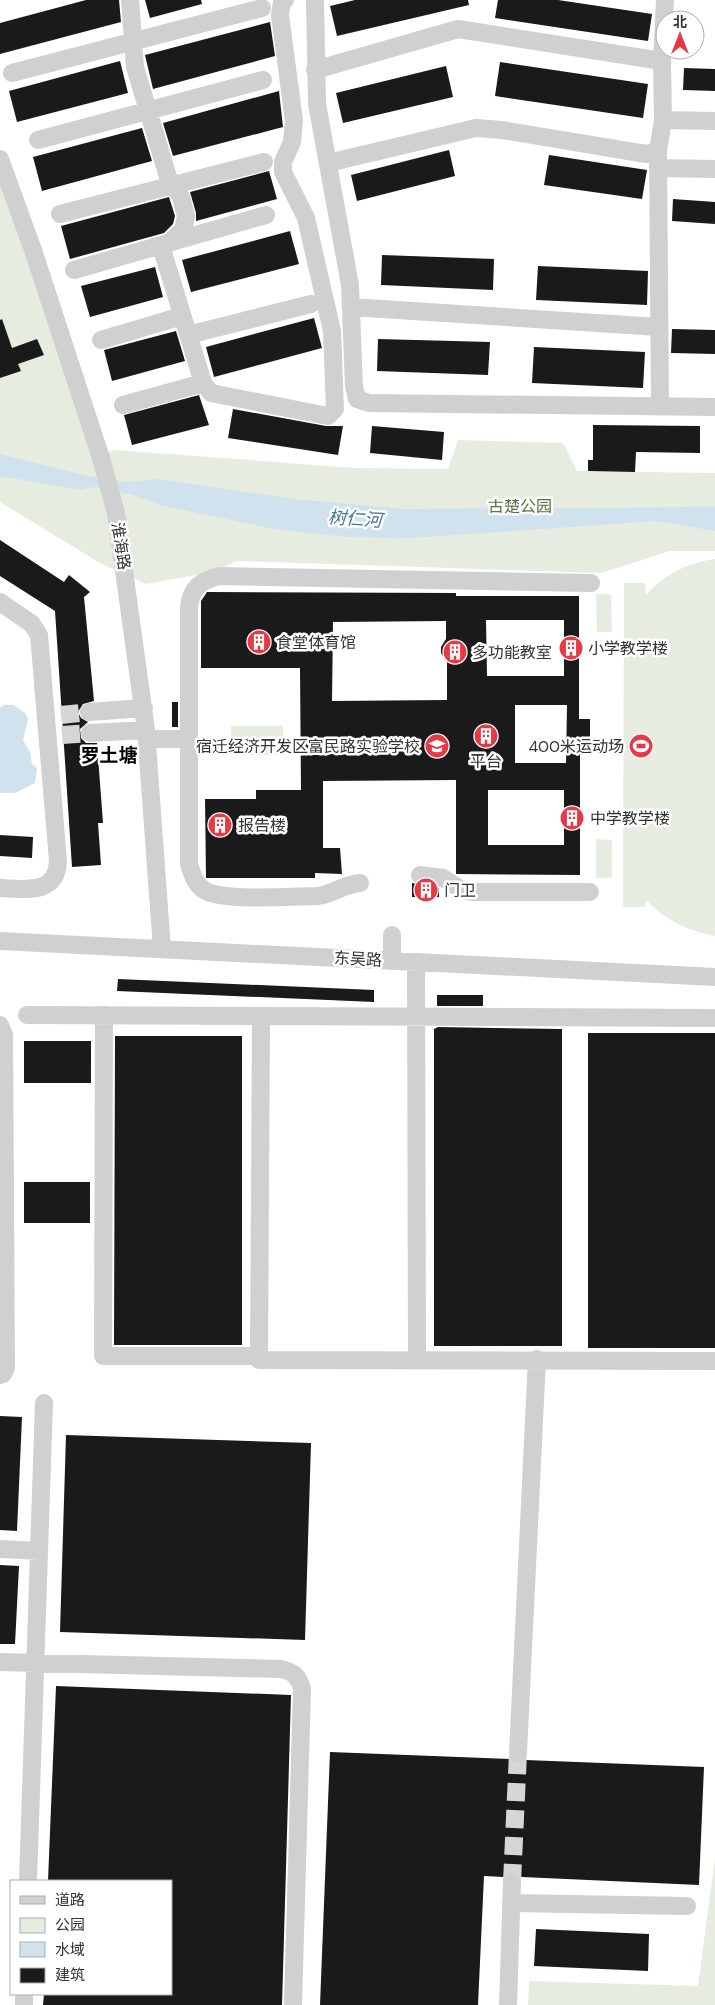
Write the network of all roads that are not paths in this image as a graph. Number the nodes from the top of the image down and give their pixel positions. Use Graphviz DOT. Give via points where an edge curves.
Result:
graph roads {
  1 [pos="130,0"];
  2 [pos="285,0"];
  3 [pos="315,0"];
  4 [pos="665,0"];
  5 [pos="262,8"];
  6 [pos="133,42"];
  7 [pos="662,61"];
  8 [pos="315,70"];
  9 [pos="12,73"];
  10 [pos="263,80"];
  11 [pos="148,111"];
  12 [pos="663,120"];
  13 [pos="715,122"];
  14 [pos="38,140"];
  15 [pos="658,151"];
  16 [pos="0,159"];
  17 [pos="264,162"];
  18 [pos="328,162"];
  19 [pos="658,168"];
  20 [pos="715,169"];
  21 [pos="173,184"];
  22 [pos="60,214"];
  23 [pos="266,215"];
  24 [pos="172,242"];
  25 [pos="74,270"];
  26 [pos="311,304"];
  27 [pos="351,307"];
  28 [pos="182,316"];
  29 [pos="659,327"];
  30 [pos="188,335"];
  31 [pos="101,340"];
  32 [pos="203,383"];
  33 [pos="123,405"];
  34 [pos="660,406"];
  35 [pos="715,407"];
  36 [pos="591,584"];
  37 [pos="0,602"];
  38 [pos="144,708"];
  39 [pos="89,712"];
  40 [pos="90,733"];
  41 [pos="146,734"];
  42 [pos="189,738"];
  43 [pos="420,875"];
  44 [pos="360,883"];
  45 [pos="0,888"];
  46 [pos="590,892"];
  47 [pos="392,935"];
  48 [pos="0,940"];
  49 [pos="162,948"];
  50 [pos="392,960"];
  51 [pos="416,962"];
  52 [pos="715,977"];
  53 [pos="27,1015"];
  54 [pos="104,1015"];
  55 [pos="261,1016"];
  56 [pos="416,1017"];
  57 [pos="715,1018"];
  58 [pos="0,1025"];
  59 [pos="2,1160"];
  60 [pos="259,1356"];
  61 [pos="417,1359"];
  62 [pos="537,1360"];
  63 [pos="715,1360"];
  64 [pos="0,1375"];
  65 [pos="44,1403"];
  66 [pos="0,1549"];
  67 [pos="39,1551"];
  68 [pos="0,1662"];
  69 [pos="36,1664"];
  70 [pos="518,1753"];
  71 [pos="28,1880"];
  72 [pos="512,1882"];
  73 [pos="511,1903"];
  74 [pos="687,1906"];
  75 [pos="293,2005"];
  76 [pos="508,2005"];
  1 -- 6 [label="street"];
  2 -- 32 [label="street" via="280,15 294,121 284,172 306,218 332,331 334,409 328,416 211,393"];
  3 -- 8 [label="street"];
  4 -- 7 [label="street"];
  5 -- 6 [label="street"];
  6 -- 9 [label="street"];
  6 -- 11 [label="street" via="135,67"];
  7 -- 8 [label="street" via="458,29"];
  7 -- 12 [label="street"];
  8 -- 18 [label="street" via="317,104"];
  10 -- 11 [label="street"];
  11 -- 14 [label="street"];
  11 -- 21 [label="street"];
  12 -- 13 [label="street"];
  12 -- 15 [label="street"];
  15 -- 18 [label="street" via="646,154 476,128"];
  15 -- 19 [label="street"];
  16 -- 38 [label="street, 淮海路" via="33,250 116,513"];
  17 -- 21 [label="street"];
  18 -- 27 [label="street"];
  19 -- 20 [label="street"];
  19 -- 29 [label="street"];
  21 -- 22 [label="street"];
  21 -- 24 [label="street" via="181,197 186,216 183,230"];
  23 -- 24 [label="street"];
  24 -- 25 [label="street"];
  24 -- 28 [label="street" via="162,250"];
  26 -- 30 [label="street"];
  27 -- 29 [label="street"];
  27 -- 34 [label="street" via="354,386 357,399 363,401"];
  28 -- 30 [label="street"];
  28 -- 31 [label="street"];
  29 -- 34 [label="street"];
  30 -- 32 [label="street"];
  32 -- 33 [label="street"];
  34 -- 35 [label="street"];
  36 -- 42 [label="street" via="346,577 211,578 203,581 193,591 189,607"];
  37 -- 45 [label="street" via="32,624 39,635 54,715 57,873 50,883 39,888"];
  38 -- 39 [label="street"];
  38 -- 41 [label="street, 淮海路"];
  40 -- 41 [label="street"];
  41 -- 42 [label="street"];
  41 -- 49 [label="street, 淮海路"];
  42 -- 44 [label="street" via="189,864 201,888 219,896 318,896 345,885"];
  43 -- 46 [label="street" via="443,878 462,890 472,892"];
  47 -- 50 [label="street"];
  48 -- 49 [label="street, 东吴路"];
  49 -- 50 [label="street, 东吴路"];
  50 -- 51 [label="street, 东吴路"];
  51 -- 52 [label="street, 东吴路"];
  51 -- 56 [label="street"];
  53 -- 54 [label="street"];
  54 -- 55 [label="street"];
  54 -- 60 [label="street" via="104,1356"];
  55 -- 56 [label="street"];
  55 -- 60 [label="street"];
  56 -- 57 [label="street"];
  56 -- 61 [label="street"];
  58 -- 59 [label="street" via="4,1035"];
  59 -- 64 [label="street" via="6,1368"];
  60 -- 61 [label="street" via="259,1360"];
  61 -- 62 [label="street"];
  62 -- 63 [label="street"];
  62 -- 70 [label="street"];
  65 -- 67 [label="street"];
  66 -- 67 [label="street"];
  67 -- 69 [label="street"];
  68 -- 69 [label="street"];
  69 -- 71 [label="street"];
  69 -- 75 [label="street" via="281,1669 292,1672 299,1679 302,1688"];
  72 -- 73 [label="street"];
  73 -- 74 [label="street"];
  73 -- 76 [label="street"];
}
